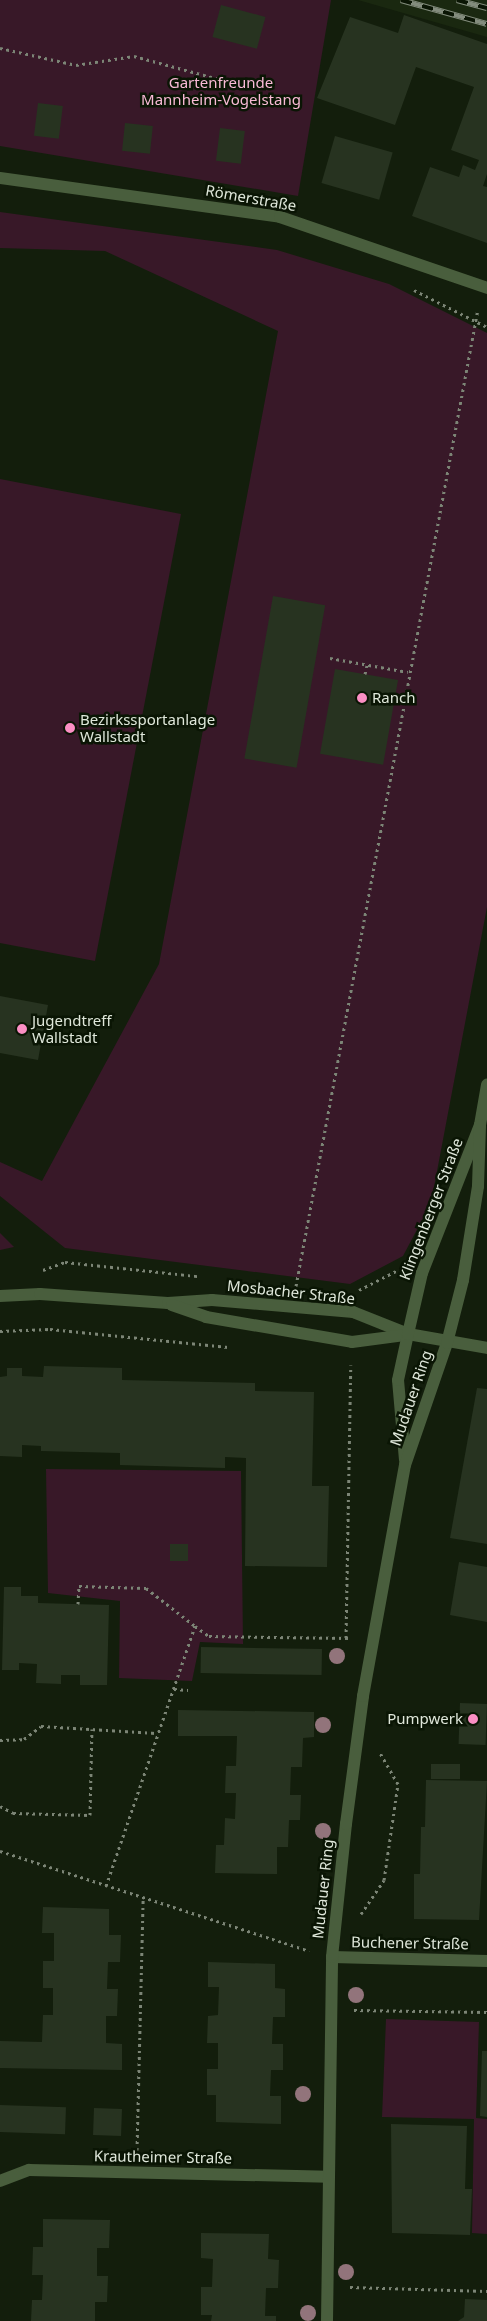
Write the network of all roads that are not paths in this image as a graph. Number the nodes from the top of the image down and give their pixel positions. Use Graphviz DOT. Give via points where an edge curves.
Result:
graph roads {
  1 [pos="0,178"];
  2 [pos="487,288"];
  3 [pos="487,1086"];
  4 [pos="480,1125"];
  5 [pos="0,1296"];
  6 [pos="168,1303"];
  7 [pos="408,1334"];
  8 [pos="447,1343"];
  9 [pos="487,1348"];
  10 [pos="405,1465"];
  11 [pos="332,1958"];
  12 [pos="487,1961"];
  13 [pos="328,2177"];
  14 [pos="0,2181"];
  15 [pos="327,2321"];
  1 -- 2 [label="street, Römerstraße" via="280,217"];
  3 -- 4 [label="street, Klingenberger Straße"];
  4 -- 7 [label="street, Klingenberger Straße" via="422,1273"];
  4 -- 8 [label="street, Klingenberger Straße" via="478,1186"];
  5 -- 6 [label="street, Mosbacher Straße" via="40,1294"];
  6 -- 7 [label="street, Mosbacher Straße" via="212,1300 353,1312"];
  6 -- 7 [label="street, Mosbacher Straße" via="206,1317 352,1342"];
  7 -- 8 [label="street, Mosbacher Straße"];
  7 -- 10 [label="street, Mudauer Ring" via="398,1380"];
  8 -- 9 [label="street, Mosbacher Straße"];
  8 -- 10 [label="street, Mudauer Ring"];
  10 -- 11 [label="street, Mudauer Ring" via="360,1721"];
  11 -- 12 [label="street, Buchener Straße"];
  11 -- 13 [label="street, Mudauer Ring"];
  13 -- 14 [label="street, Krautheimer Straße" via="29,2170"];
  13 -- 15 [label="street, Mudauer Ring"];
}
